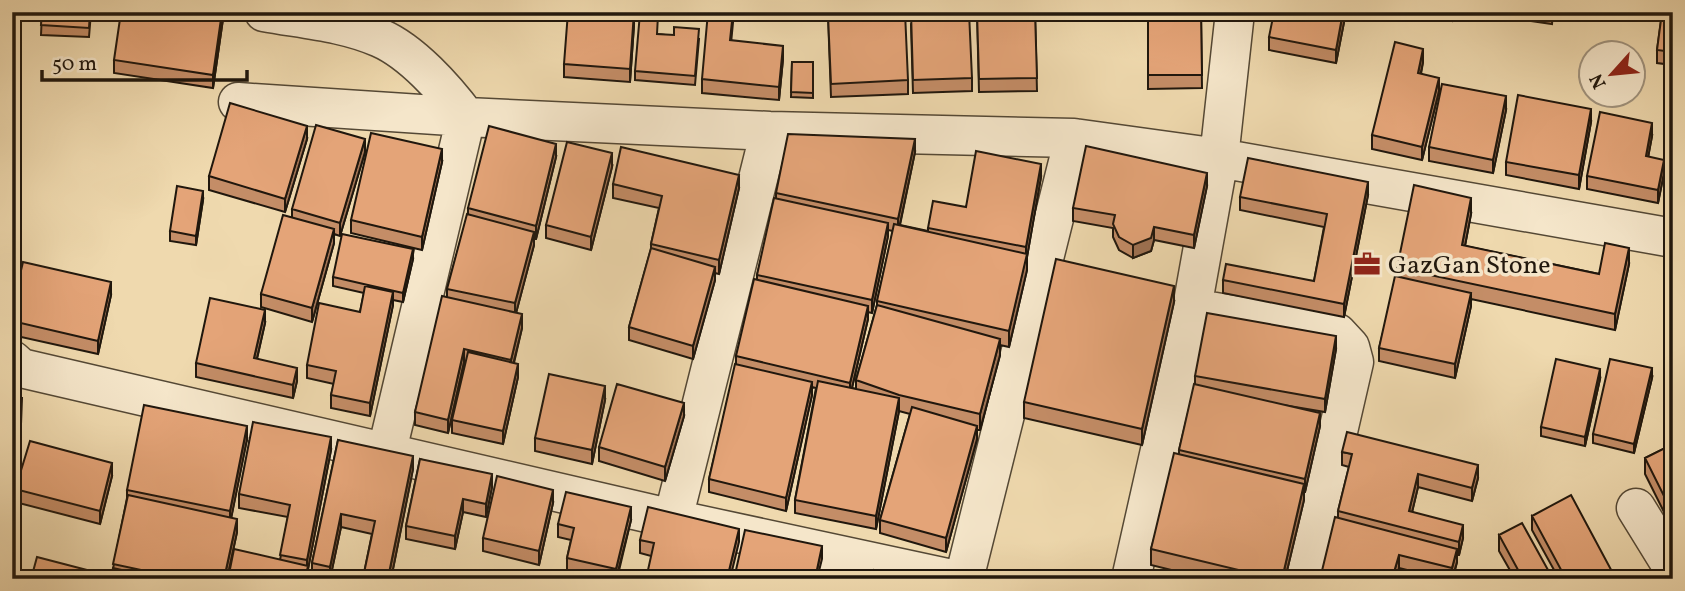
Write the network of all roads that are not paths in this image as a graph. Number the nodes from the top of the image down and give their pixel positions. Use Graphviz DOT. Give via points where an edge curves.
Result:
graph roads {
  1 [pos="264,12"];
  2 [pos="1235,12"];
  3 [pos="237,102"];
  4 [pos="466,117"];
  5 [pos="770,131"];
  6 [pos="1073,138"];
  7 [pos="1219,158"];
  8 [pos="1673,238"];
  9 [pos="1192,308"];
  10 [pos="12,360"];
  11 [pos="387,452"];
  12 [pos="1636,508"];
  13 [pos="673,519"];
  14 [pos="1673,568"];
  15 [pos="952,579"];
  16 [pos="964,579"];
  17 [pos="1131,579"];
  18 [pos="1304,579"];
  1 -- 4 [label="street" via="382,38 443,87"];
  2 -- 7 [label="street"];
  3 -- 4 [label="street"];
  4 -- 5 [label="street"];
  4 -- 11 [label="street"];
  5 -- 6 [label="street"];
  5 -- 13 [label="street"];
  6 -- 7 [label="street"];
  6 -- 16 [label="street"];
  7 -- 8 [label="street"];
  7 -- 9 [label="street"];
  9 -- 17 [label="street"];
  9 -- 18 [label="street" via="1337,333 1350,347 1354,362"];
  10 -- 11 [label="street" via="21,368"];
  11 -- 13 [label="street"];
  12 -- 14 [label="street"];
  13 -- 15 [label="street"];
}
